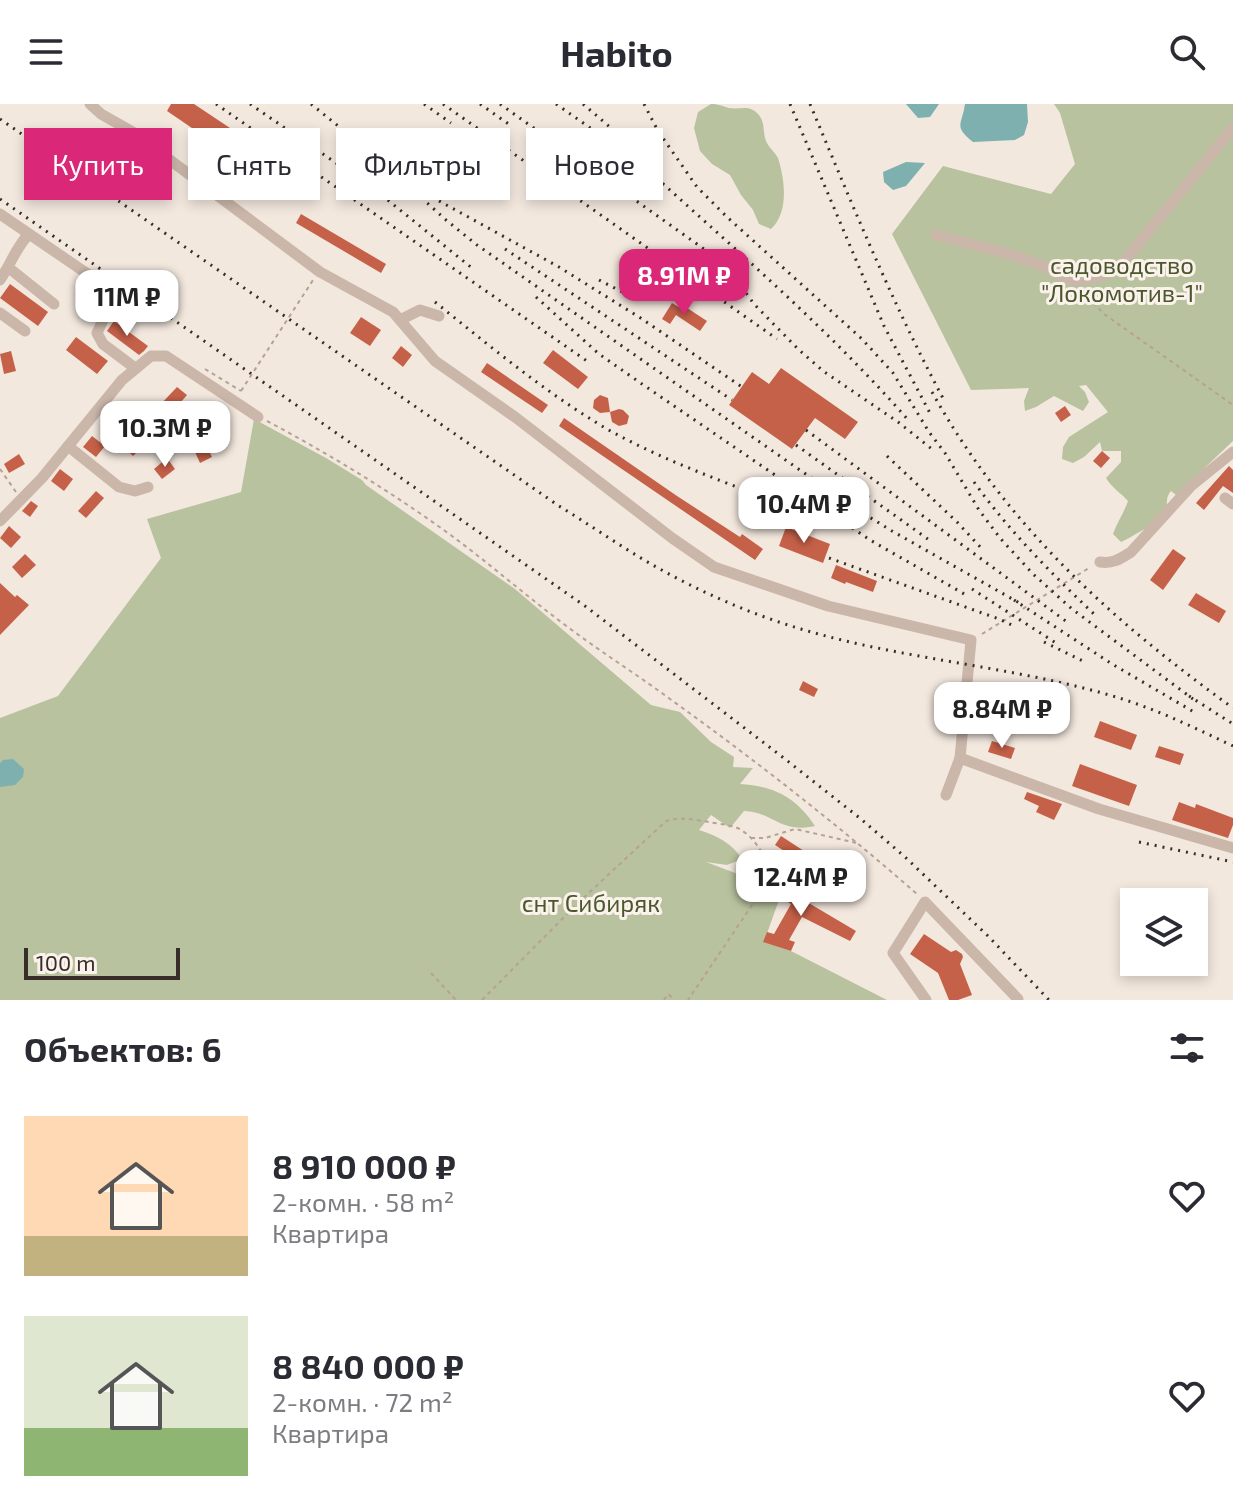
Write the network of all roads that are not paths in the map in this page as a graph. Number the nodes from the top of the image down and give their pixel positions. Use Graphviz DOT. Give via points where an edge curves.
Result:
graph roads {
  1 [pos="90,104"];
  2 [pos="1233,128"];
  3 [pos="0,214"];
  4 [pos="29,234"];
  5 [pos="936,235"];
  6 [pos="9,268"];
  7 [pos="0,280"];
  8 [pos="54,304"];
  9 [pos="0,313"];
  10 [pos="439,316"];
  11 [pos="400,320"];
  12 [pos="25,331"];
  13 [pos="135,368"];
  14 [pos="258,417"];
  15 [pos="68,446"];
  16 [pos="1233,452"];
  17 [pos="148,487"];
  18 [pos="0,521"];
  19 [pos="1100,562"];
  20 [pos="960,758"];
  21 [pos="946,795"];
  22 [pos="1233,848"];
  23 [pos="926,1000"];
  24 [pos="1012,1000"];
  25 [pos="1019,1000"];
  1 -- 11 [label="street" via="320,272"];
  2 -- 5 [label="street" via="1121,265 1096,278 1073,281 1010,254"];
  3 -- 4 [label="street"];
  4 -- 6 [label="street"];
  4 -- 13 [label="street" via="111,290 114,296 97,333 103,344"];
  6 -- 7 [label="street"];
  6 -- 8 [label="street"];
  9 -- 12 [label="street"];
  10 -- 11 [label="street" via="420,310"];
  11 -- 20 [label="street" via="435,361 714,567 828,606 971,640"];
  13 -- 14 [label="street" via="151,356 166,356"];
  13 -- 15 [label="street"];
  15 -- 17 [label="street" via="119,487"];
  15 -- 18 [label="street"];
  16 -- 19 [label="street" via="1191,486 1131,552"];
  20 -- 21 [label="street"];
  20 -- 22 [label="street" via="1099,809"];
  23 -- 25 [label="street" via="893,953 925,902"];
  24 -- 25 [label="street"];
}
